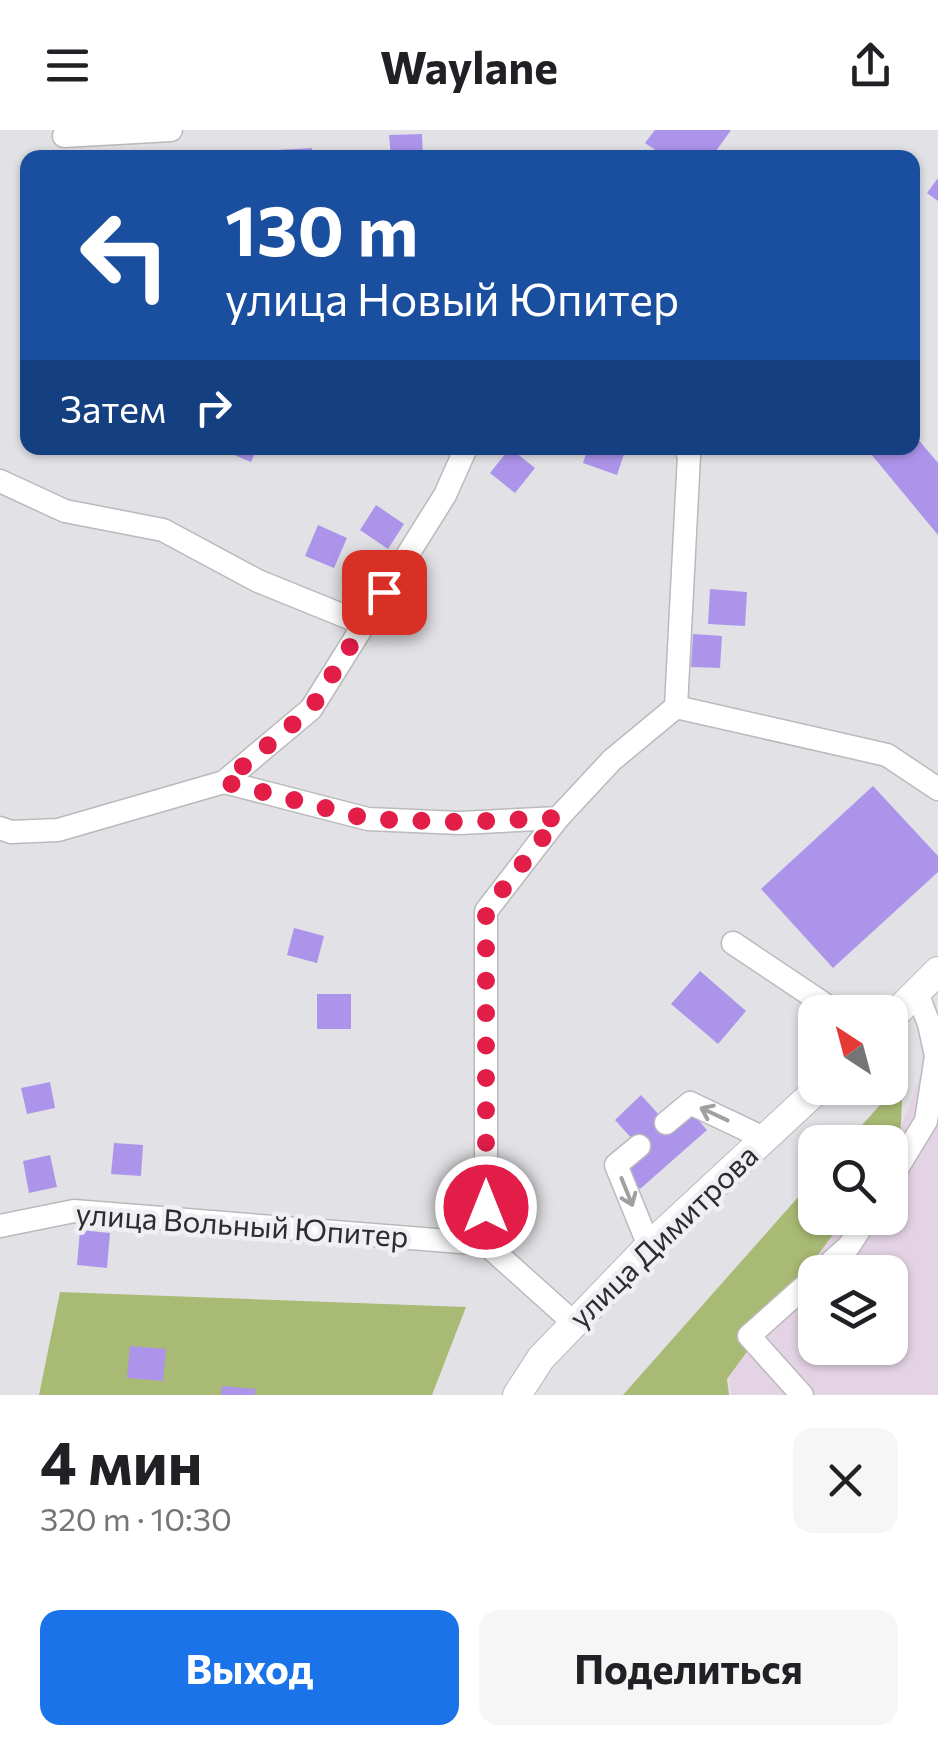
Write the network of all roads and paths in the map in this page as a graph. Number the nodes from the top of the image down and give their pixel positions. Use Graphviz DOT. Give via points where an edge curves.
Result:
graph roads {
  1 [pos="171,130"];
  2 [pos="64,136"];
  3 [pos="463,455"];
  4 [pos="689,455"];
  5 [pos="0,481"];
  6 [pos="364,624"];
  7 [pos="676,706"];
  8 [pos="224,782"];
  9 [pos="938,789"];
  10 [pos="558,818"];
  11 [pos="0,828"];
  12 [pos="733,943"];
  13 [pos="938,971"];
  14 [pos="917,993"];
  15 [pos="811,995"];
  16 [pos="908,1002"];
  17 [pos="937,1056"];
  18 [pos="801,1105"];
  19 [pos="666,1123"];
  20 [pos="766,1139"];
  21 [pos="639,1146"];
  22 [pos="908,1150"];
  23 [pos="0,1226"];
  24 [pos="856,1235"];
  25 [pos="486,1244"];
  26 [pos="649,1246"];
  27 [pos="839,1255"];
  28 [pos="798,1292"];
  29 [pos="574,1324"];
  30 [pos="518,1395"];
  31 [pos="802,1395"];
  1 -- 2 [label="street"];
  3 -- 6 [label="street"];
  4 -- 7 [label="street"];
  5 -- 6 [label="street" via="65,510 163,530 258,581"];
  6 -- 8 [label="street" via="311,709"];
  7 -- 9 [label="street" via="887,755"];
  7 -- 10 [label="street"];
  8 -- 10 [label="street" via="368,819"];
  8 -- 11 [label="street" via="58,830"];
  10 -- 25 [label="street" via="486,911"];
  12 -- 15 [label="street"];
  13 -- 14 [label="main road"];
  14 -- 16 [label="main road"];
  14 -- 17 [label="street"];
  17 -- 22 [label="street" via="926,1121"];
  18 -- 20 [label="main road, улица Димитрова"];
  20 -- 19 [label="street, one-way" via="690,1103"];
  20 -- 26 [label="main road, улица Димитрова"];
  21 -- 26 [label="street, one-way" via="616,1165"];
  23 -- 25 [label="street, улица Вольный Юпитер" via="74,1211"];
  24 -- 27 [label="street"];
  25 -- 29 [label="street"];
  26 -- 29 [label="main road, улица Димитрова"];
  28 -- 31 [label="street" via="749,1336"];
  29 -- 30 [label="main road, улица Димитрова"];
}
